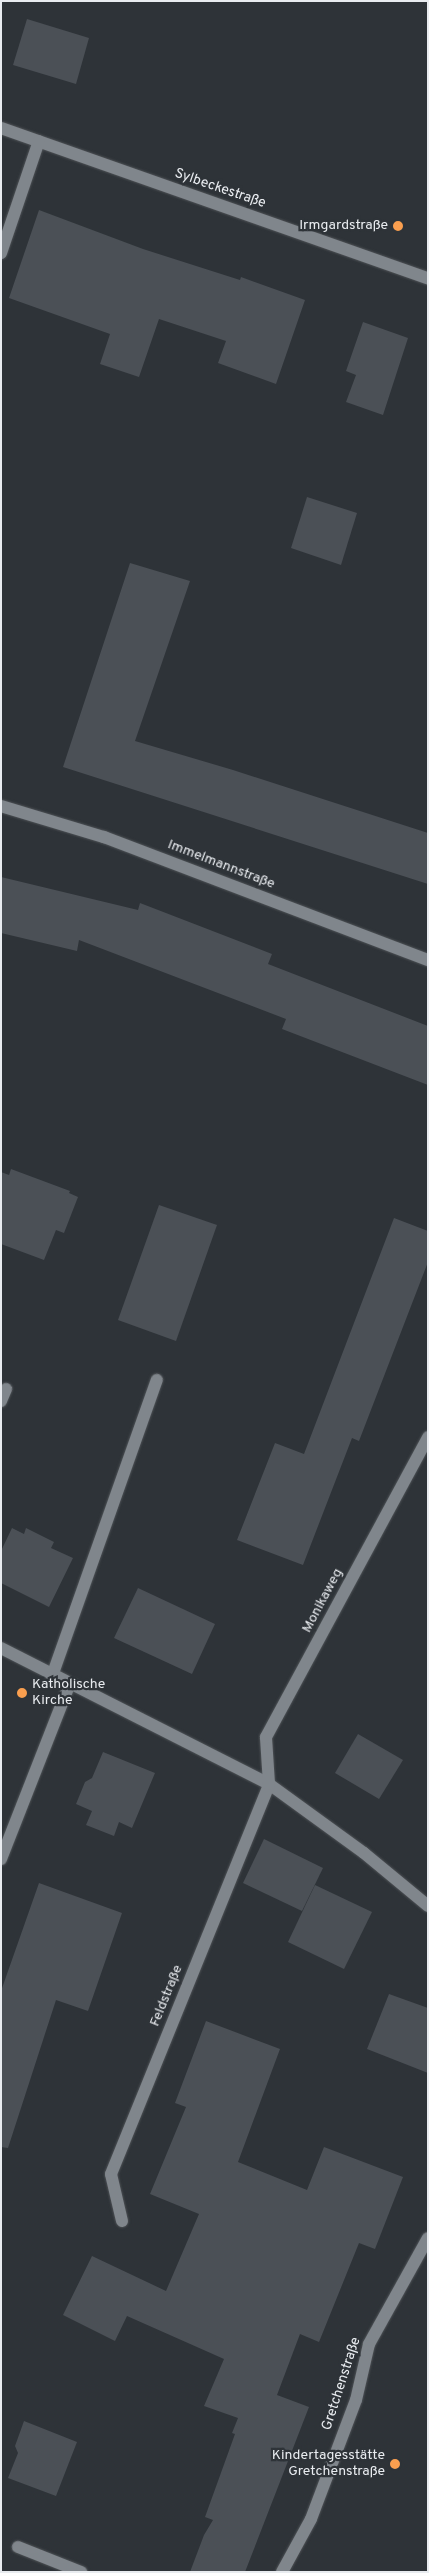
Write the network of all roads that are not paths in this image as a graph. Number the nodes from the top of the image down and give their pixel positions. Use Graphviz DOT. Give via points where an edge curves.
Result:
graph roads {
  1 [pos="1,128"];
  2 [pos="39,142"];
  3 [pos="1,254"];
  4 [pos="428,278"];
  5 [pos="1,806"];
  6 [pos="428,960"];
  7 [pos="157,1380"];
  8 [pos="6,1389"];
  9 [pos="1,1401"];
  10 [pos="428,1437"];
  11 [pos="1,1648"];
  12 [pos="52,1676"];
  13 [pos="70,1683"];
  14 [pos="269,1784"];
  15 [pos="1,1859"];
  16 [pos="428,1906"];
  17 [pos="122,2221"];
  18 [pos="428,2238"];
  19 [pos="18,2547"];
  20 [pos="81,2572"];
  21 [pos="282,2572"];
  1 -- 2 [label="street, Sylbeckestraße"];
  2 -- 3 [label="street"];
  2 -- 4 [label="street, Sylbeckestraße"];
  5 -- 6 [label="street, Immelmannstraße" via="104,837"];
  7 -- 12 [label="street"];
  8 -- 9 [label="street"];
  10 -- 14 [label="street, Monikaweg" via="266,1738"];
  11 -- 12 [label="street"];
  12 -- 13 [label="street"];
  13 -- 14 [label="street"];
  13 -- 15 [label="street"];
  14 -- 16 [label="street" via="364,1853"];
  14 -- 17 [label="street, Feldstraße" via="111,2174"];
  18 -- 21 [label="street, Gretchenstraße" via="369,2344 356,2400 314,2509"];
  19 -- 20 [label="street"];
}
